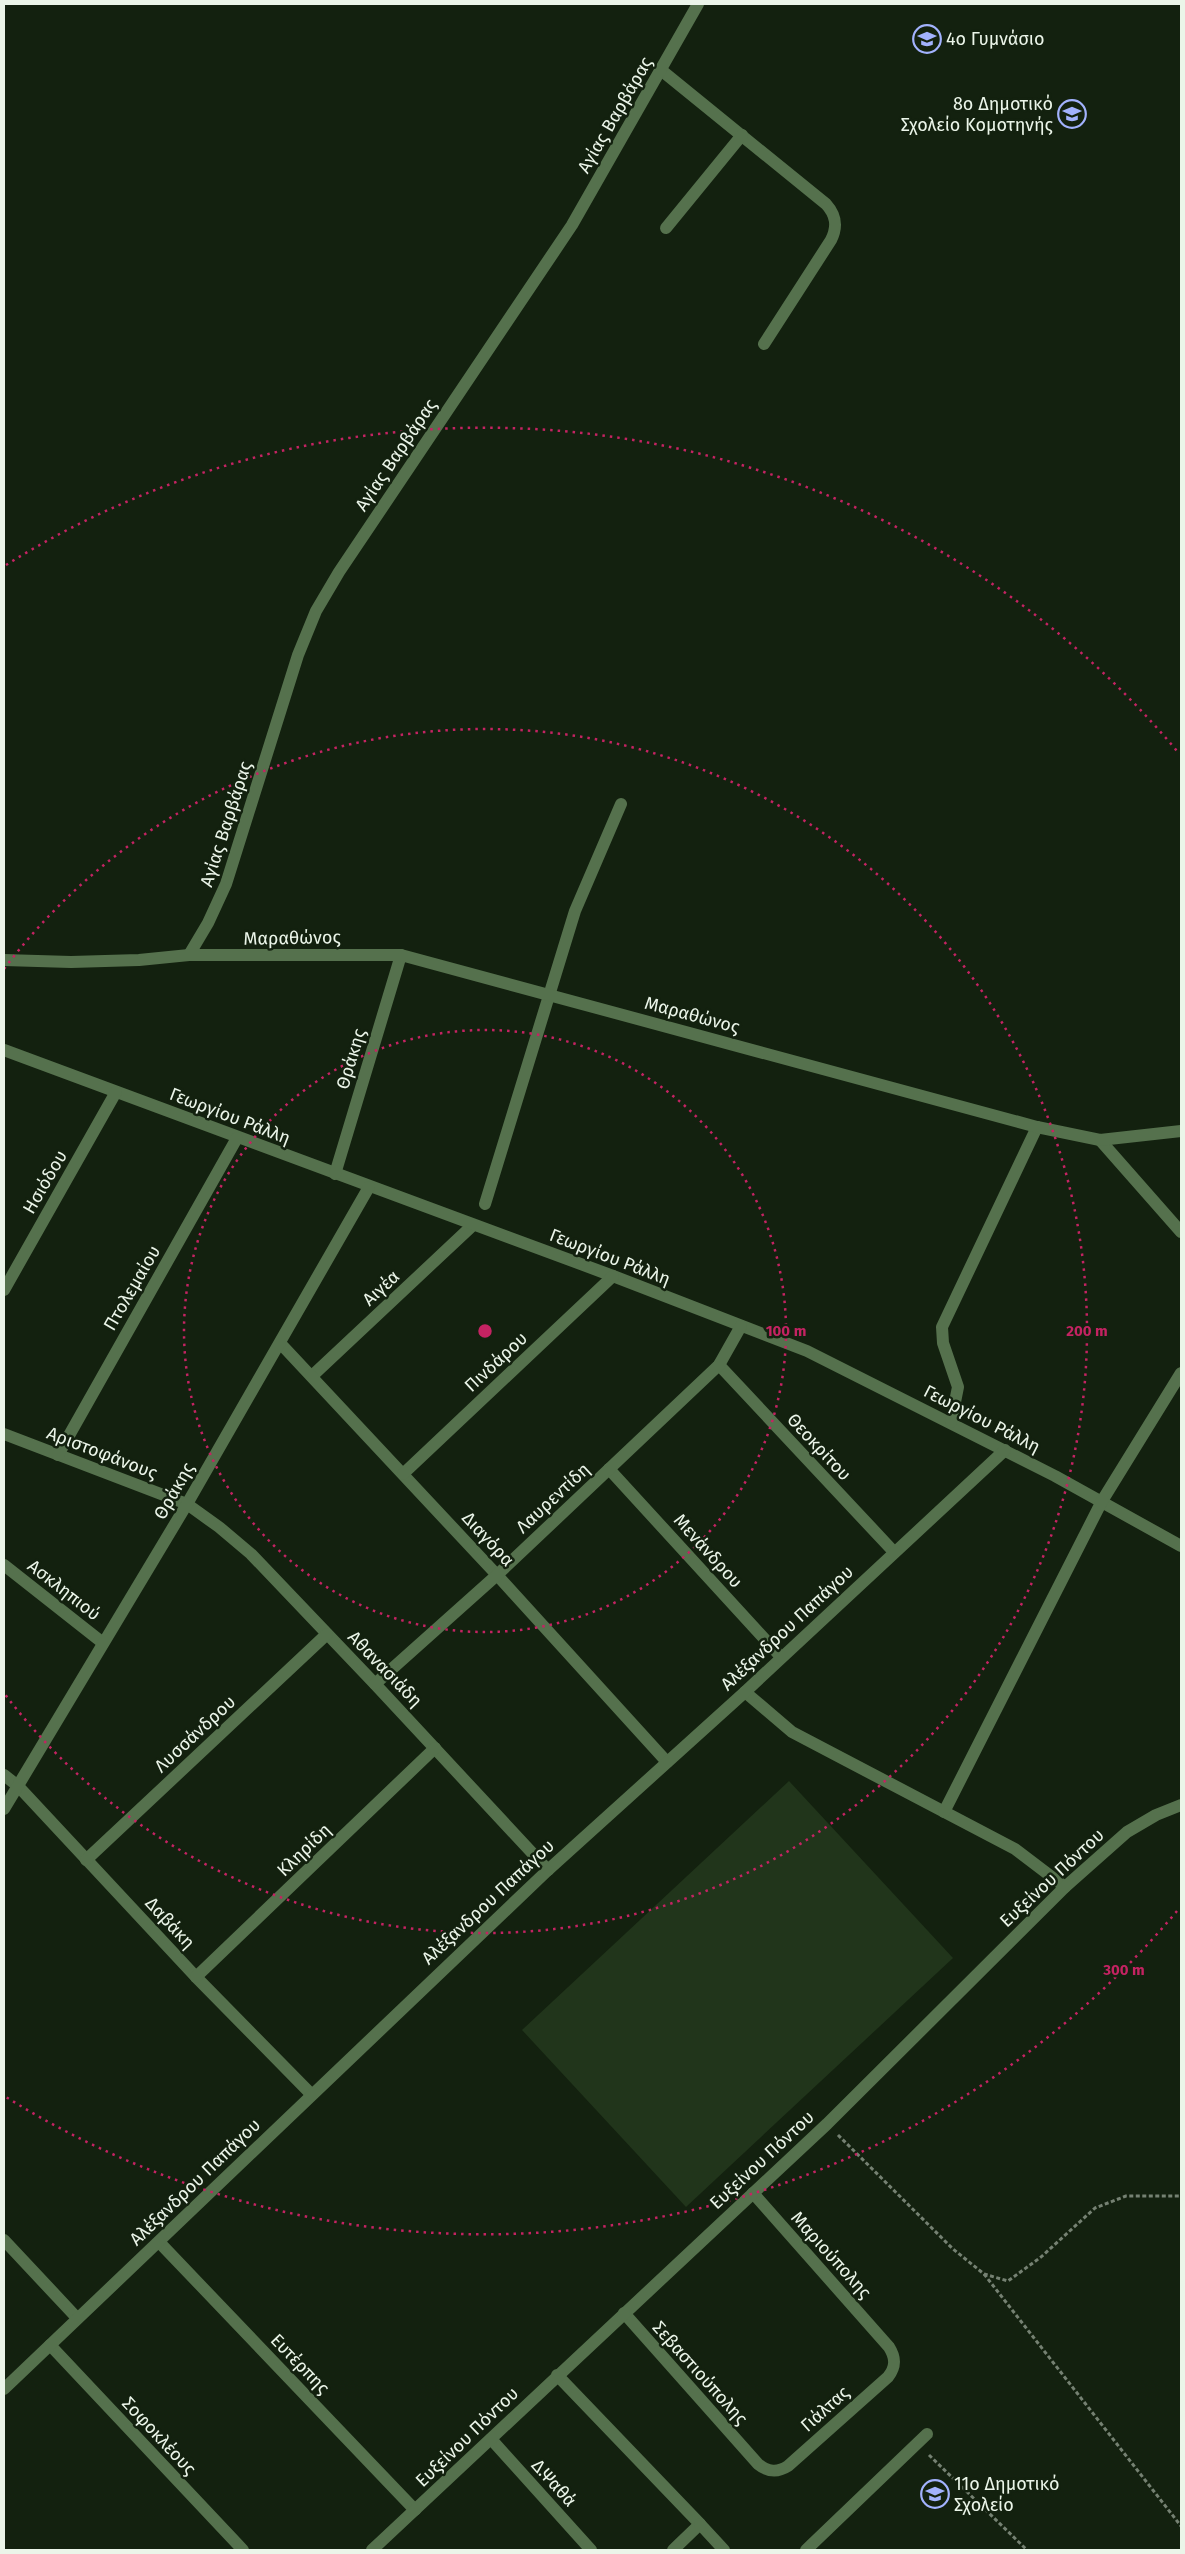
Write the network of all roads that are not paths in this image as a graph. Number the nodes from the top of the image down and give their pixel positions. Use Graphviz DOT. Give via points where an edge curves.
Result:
graph roads {
  1 [pos="698,4"];
  2 [pos="661,70"];
  3 [pos="742,136"];
  4 [pos="666,228"];
  5 [pos="764,344"];
  6 [pos="621,804"];
  7 [pos="401,955"];
  8 [pos="189,956"];
  9 [pos="4,960"];
  10 [pos="550,995"];
  11 [pos="4,1050"];
  12 [pos="116,1092"];
  13 [pos="1037,1127"];
  14 [pos="1181,1131"];
  15 [pos="237,1138"];
  16 [pos="1100,1140"];
  17 [pos="335,1174"];
  18 [pos="369,1187"];
  19 [pos="485,1204"];
  20 [pos="473,1225"];
  21 [pos="1181,1232"];
  22 [pos="9,1271"];
  23 [pos="613,1276"];
  24 [pos="4,1290"];
  25 [pos="741,1326"];
  26 [pos="280,1342"];
  27 [pos="719,1365"];
  28 [pos="1181,1373"];
  29 [pos="312,1376"];
  30 [pos="951,1422"];
  31 [pos="4,1434"];
  32 [pos="1005,1450"];
  33 [pos="58,1455"];
  34 [pos="609,1469"];
  35 [pos="403,1474"];
  36 [pos="1102,1501"];
  37 [pos="187,1504"];
  38 [pos="1181,1546"];
  39 [pos="894,1552"];
  40 [pos="4,1565"];
  41 [pos="497,1575"];
  42 [pos="327,1634"];
  43 [pos="103,1643"];
  44 [pos="781,1657"];
  45 [pos="375,1684"];
  46 [pos="745,1692"];
  47 [pos="435,1748"];
  48 [pos="667,1762"];
  49 [pos="4,1775"];
  50 [pos="18,1786"];
  51 [pos="1181,1805"];
  52 [pos="4,1810"];
  53 [pos="944,1812"];
  54 [pos="86,1860"];
  55 [pos="548,1870"];
  56 [pos="1065,1887"];
  57 [pos="196,1977"];
  58 [pos="311,2094"];
  59 [pos="753,2193"];
  60 [pos="4,2240"];
  61 [pos="159,2242"];
  62 [pos="624,2313"];
  63 [pos="77,2318"];
  64 [pos="883,2340"];
  65 [pos="50,2346"];
  66 [pos="558,2375"];
  67 [pos="4,2389"];
  68 [pos="927,2434"];
  69 [pos="491,2439"];
  70 [pos="750,2455"];
  71 [pos="415,2510"];
  72 [pos="700,2524"];
  73 [pos="243,2550"];
  74 [pos="372,2550"];
  75 [pos="592,2550"];
  76 [pos="673,2550"];
  77 [pos="724,2550"];
  78 [pos="806,2550"];
  1 -- 2 [label="street, Αγίας Βαρβάρας"];
  2 -- 3 [label="street"];
  2 -- 8 [label="street, Αγίας Βαρβάρας" via="572,225 316,611 298,655 226,884"];
  3 -- 4 [label="street"];
  3 -- 5 [label="street" via="826,204 836,224 831,240"];
  6 -- 10 [label="street" via="575,911"];
  7 -- 8 [label="street, Μαραθώνος"];
  7 -- 10 [label="street, Μαραθώνος"];
  7 -- 17 [label="street, Θράκης"];
  8 -- 9 [label="street, Μαραθώνος" via="71,962"];
  10 -- 13 [label="street, Μαραθώνος"];
  10 -- 19 [label="street"];
  11 -- 12 [label="street, Γεωργίου Ράλλη"];
  12 -- 15 [label="street, Γεωργίου Ράλλη"];
  12 -- 22 [label="street, Ησιόδου"];
  13 -- 16 [label="street, Μαραθώνος"];
  13 -- 30 [label="street" via="942,1327 943,1343 958,1387"];
  14 -- 16 [label="street, Μαραθώνος"];
  15 -- 17 [label="street, Γεωργίου Ράλλη"];
  15 -- 33 [label="street, Πτολεμαίου"];
  16 -- 21 [label="street"];
  17 -- 18 [label="street, Γεωργίου Ράλλη"];
  18 -- 20 [label="street, Γεωργίου Ράλλη"];
  18 -- 26 [label="street, Θράκης"];
  20 -- 23 [label="street, Γεωργίου Ράλλη"];
  20 -- 29 [label="street, Αιγέα"];
  22 -- 24 [label="street, Ησιόδου"];
  23 -- 25 [label="street, Γεωργίου Ράλλη"];
  23 -- 35 [label="street, Πινδάρου"];
  25 -- 27 [label="street, Λαυρεντίδη"];
  25 -- 30 [label="street, Γεωργίου Ράλλη" via="807,1351"];
  26 -- 29 [label="street, Διαγόρα"];
  26 -- 37 [label="street, Θράκης"];
  27 -- 34 [label="street, Λαυρεντίδη"];
  27 -- 39 [label="street, Θεοκρίτου"];
  28 -- 36 [label="street"];
  29 -- 35 [label="street, Διαγόρα"];
  30 -- 32 [label="street, Γεωργίου Ράλλη"];
  31 -- 33 [label="street, Αριστοφάνους"];
  32 -- 36 [label="street, Γεωργίου Ράλλη"];
  32 -- 39 [label="street, Αλέξανδρου Παπάγου"];
  33 -- 37 [label="street, Αριστοφάνους"];
  34 -- 41 [label="street, Λαυρεντίδη"];
  34 -- 44 [label="street, Μενάνδρου"];
  35 -- 41 [label="street, Διαγόρα"];
  36 -- 38 [label="street, Γεωργίου Ράλλη"];
  36 -- 53 [label="street"];
  37 -- 42 [label="street, Αθανασιάδη" via="251,1554"];
  37 -- 43 [label="street, Θράκης"];
  39 -- 44 [label="street, Αλέξανδρου Παπάγου"];
  40 -- 43 [label="street, Ασκληπιού"];
  41 -- 45 [label="street, Λαυρεντίδη"];
  41 -- 48 [label="street, Διαγόρα"];
  42 -- 45 [label="street, Αθανασιάδη"];
  42 -- 54 [label="street, Λυσσάνδρου"];
  43 -- 50 [label="street, Θράκης"];
  44 -- 46 [label="street, Αλέξανδρου Παπάγου"];
  45 -- 47 [label="street, Αθανασιάδη"];
  46 -- 48 [label="street, Αλέξανδρου Παπάγου"];
  46 -- 53 [label="street" via="792,1732"];
  47 -- 55 [label="street, Αθανασιάδη"];
  47 -- 57 [label="street, Κληρίδη"];
  48 -- 55 [label="street, Αλέξανδρου Παπάγου"];
  49 -- 50 [label="street, Δαβάκη"];
  50 -- 52 [label="street, Θράκης"];
  50 -- 54 [label="street, Δαβάκη"];
  51 -- 56 [label="street, Ευξείνου Πόντου" via="1127,1832"];
  53 -- 56 [label="street" via="1022,1853"];
  54 -- 57 [label="street, Δαβάκη"];
  55 -- 58 [label="street, Αλέξανδρου Παπάγου"];
  56 -- 59 [label="street, Ευξείνου Πόντου" via="827,2124"];
  57 -- 58 [label="street, Δαβάκη"];
  58 -- 61 [label="street, Αλέξανδρου Παπάγου"];
  59 -- 62 [label="street, Ευξείνου Πόντου"];
  59 -- 64 [label="street, Μαριούπολης"];
  60 -- 63 [label="street"];
  61 -- 63 [label="street, Αλέξανδρου Παπάγου"];
  61 -- 71 [label="street, Ευτέρπης"];
  62 -- 66 [label="street, Ευξείνου Πόντου"];
  62 -- 70 [label="street, Σεβαστιούπολης"];
  63 -- 65 [label="street, Αλέξανδρου Παπάγου"];
  64 -- 70 [label="street, Γιάλτας" via="893,2352 892,2372 788,2466 769,2471"];
  65 -- 67 [label="street, Αλέξανδρου Παπάγου"];
  65 -- 73 [label="street, Σοφοκλέους"];
  66 -- 69 [label="street, Ευξείνου Πόντου"];
  66 -- 72 [label="street"];
  68 -- 78 [label="street"];
  69 -- 71 [label="street, Ευξείνου Πόντου"];
  69 -- 75 [label="street, Δ.Ψαθά"];
  71 -- 74 [label="street, Ευξείνου Πόντου"];
  72 -- 76 [label="street"];
  72 -- 77 [label="street"];
}
